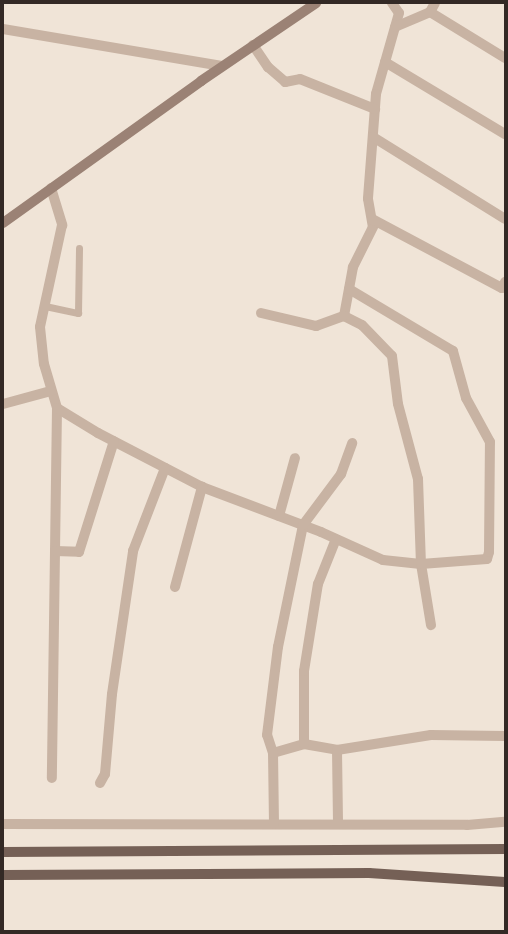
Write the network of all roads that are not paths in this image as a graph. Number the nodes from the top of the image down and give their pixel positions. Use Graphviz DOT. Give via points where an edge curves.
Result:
graph roads {
  1 [pos="316,3"];
  2 [pos="392,3"];
  3 [pos="435,3"];
  4 [pos="430,12"];
  5 [pos="395,27"];
  6 [pos="3,29"];
  7 [pos="253,45"];
  8 [pos="505,58"];
  9 [pos="385,62"];
  10 [pos="222,66"];
  11 [pos="375,109"];
  12 [pos="505,134"];
  13 [pos="373,137"];
  14 [pos="51,188"];
  15 [pos="372,219"];
  16 [pos="505,219"];
  17 [pos="3,223"];
  18 [pos="79,248"];
  19 [pos="505,282"];
  20 [pos="349,289"];
  21 [pos="45,306"];
  22 [pos="261,313"];
  23 [pos="344,316"];
  24 [pos="51,391"];
  25 [pos="3,404"];
  26 [pos="57,408"];
  27 [pos="114,441"];
  28 [pos="352,443"];
  29 [pos="295,458"];
  30 [pos="165,468"];
  31 [pos="202,487"];
  32 [pos="279,516"];
  33 [pos="303,525"];
  34 [pos="336,539"];
  35 [pos="55,551"];
  36 [pos="421,564"];
  37 [pos="175,587"];
  38 [pos="431,625"];
  39 [pos="505,736"];
  40 [pos="304,744"];
  41 [pos="337,750"];
  42 [pos="274,753"];
  43 [pos="52,778"];
  44 [pos="100,783"];
  45 [pos="505,822"];
  46 [pos="3,824"];
  47 [pos="274,824"];
  48 [pos="338,824"];
  49 [pos="505,849"];
  50 [pos="3,852"];
  51 [pos="3,875"];
  52 [pos="505,882"];
  1 -- 7 [label="main road"];
  2 -- 5 [label="street" via="399,13"];
  3 -- 4 [label="street"];
  4 -- 5 [label="street"];
  4 -- 8 [label="street"];
  5 -- 9 [label="street"];
  6 -- 10 [label="street"];
  7 -- 10 [label="main road"];
  7 -- 11 [label="street" via="268,68 285,82 300,80"];
  9 -- 11 [label="street" via="376,94"];
  9 -- 12 [label="street"];
  10 -- 14 [label="main road"];
  11 -- 13 [label="street"];
  13 -- 15 [label="street" via="368,199"];
  13 -- 16 [label="street"];
  14 -- 17 [label="main road"];
  14 -- 21 [label="street" via="62,225"];
  15 -- 19 [label="street" via="502,288"];
  15 -- 20 [label="street" via="373,227 353,267"];
  18 -- 21 [label="lane" via="78,312"];
  20 -- 23 [label="street"];
  20 -- 36 [label="street" via="453,351 466,398 490,442 487,559"];
  21 -- 24 [label="street" via="40,327 44,364"];
  22 -- 23 [label="street" via="316,326"];
  23 -- 36 [label="street" via="362,325 392,356 398,404 418,479"];
  24 -- 25 [label="street"];
  24 -- 26 [label="street"];
  26 -- 27 [label="street"];
  26 -- 35 [label="street"];
  27 -- 30 [label="street"];
  27 -- 35 [label="street" via="79,552"];
  28 -- 33 [label="street" via="341,474"];
  29 -- 32 [label="street"];
  30 -- 31 [label="street"];
  30 -- 44 [label="street" via="134,551 112,694 105,774"];
  31 -- 32 [label="street"];
  31 -- 37 [label="street"];
  32 -- 33 [label="street"];
  33 -- 34 [label="street"];
  33 -- 42 [label="street" via="276,655 267,735"];
  34 -- 36 [label="street" via="383,560"];
  34 -- 40 [label="street" via="318,584 304,671"];
  35 -- 43 [label="street"];
  36 -- 38 [label="street"];
  39 -- 41 [label="street" via="431,736"];
  40 -- 41 [label="street"];
  40 -- 42 [label="street"];
  41 -- 48 [label="street"];
  42 -- 47 [label="street"];
  45 -- 48 [label="street" via="467,825"];
  46 -- 47 [label="street"];
  47 -- 48 [label="street"];
  49 -- 50 [label="main road"];
  51 -- 52 [label="main road" via="369,873"];
}
